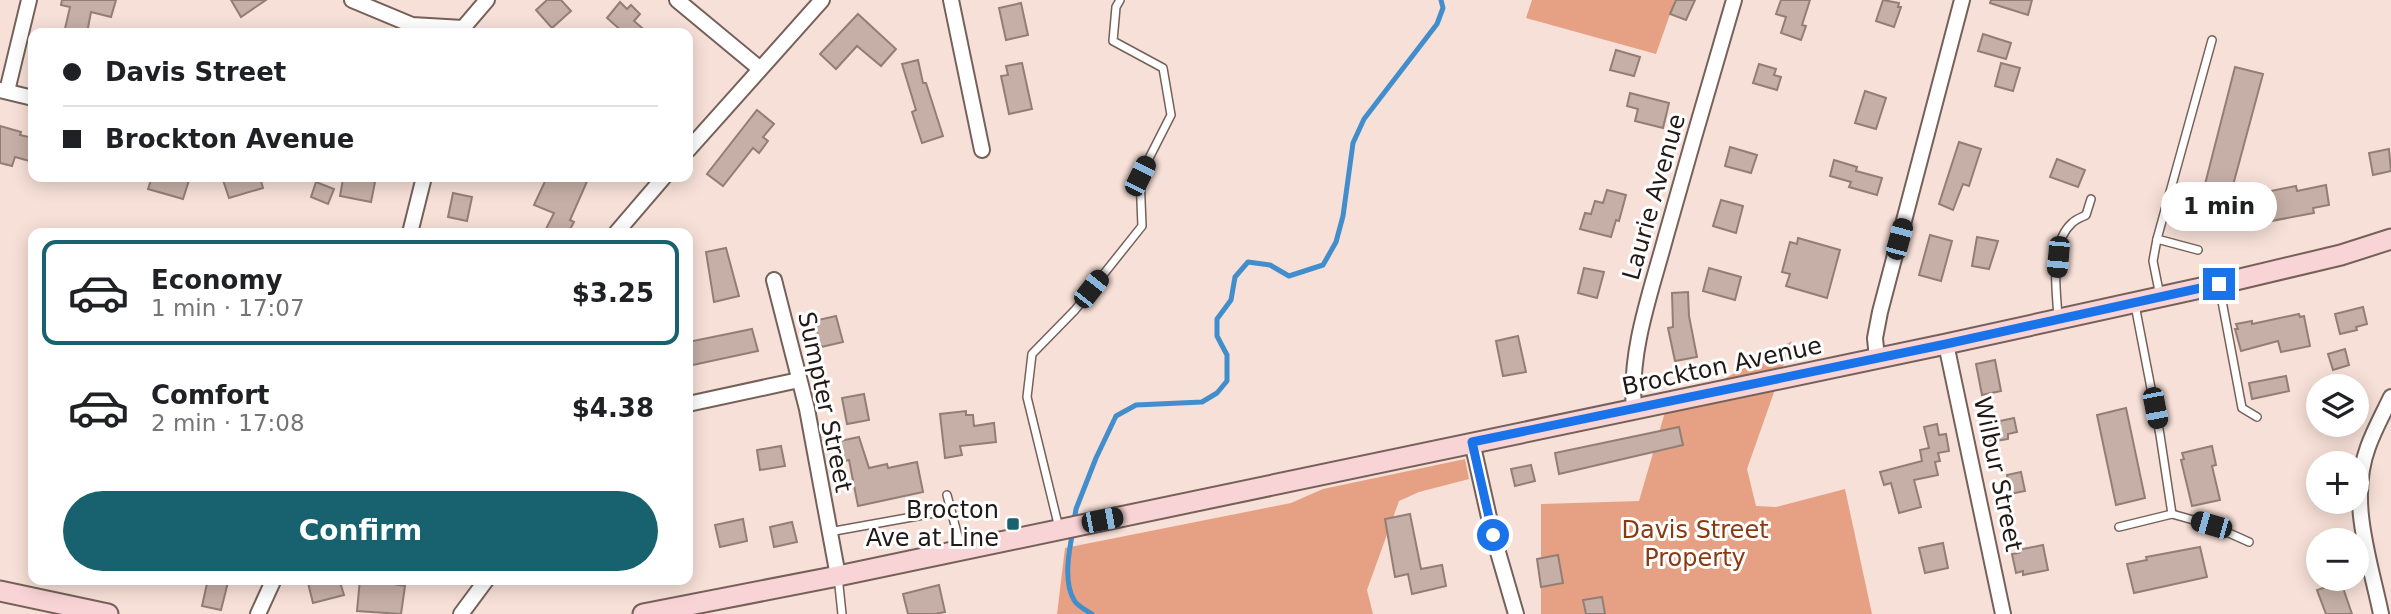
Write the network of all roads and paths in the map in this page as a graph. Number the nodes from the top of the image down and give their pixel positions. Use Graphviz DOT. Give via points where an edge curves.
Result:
graph roads {
  1 [pos="29,0"];
  2 [pos="352,0"];
  3 [pos="487,0"];
  4 [pos="677,0"];
  5 [pos="822,0"];
  6 [pos="951,0"];
  7 [pos="1120,0"];
  8 [pos="1734,0"];
  9 [pos="1962,0"];
  10 [pos="438,28"];
  11 [pos="465,28"];
  12 [pos="2213,40"];
  13 [pos="760,68"];
  14 [pos="4,91"];
  15 [pos="28,97"];
  16 [pos="693,144"];
  17 [pos="982,150"];
  18 [pos="423,182"];
  19 [pos="660,182"];
  20 [pos="2091,199"];
  21 [pos="411,228"];
  22 [pos="619,228"];
  23 [pos="2157,239"];
  24 [pos="2391,239"];
  25 [pos="2198,250"];
  26 [pos="774,280"];
  27 [pos="2219,284"];
  28 [pos="2160,297"];
  29 [pos="2135,302"];
  30 [pos="2059,319"];
  31 [pos="1946,344"];
  32 [pos="1877,359"];
  33 [pos="799,380"];
  34 [pos="2391,397"];
  35 [pos="693,403"];
  36 [pos="1634,408"];
  37 [pos="2257,417"];
  38 [pos="1472,442"];
  39 [pos="947,495"];
  40 [pos="951,510"];
  41 [pos="2172,514"];
  42 [pos="2119,527"];
  43 [pos="1060,528"];
  44 [pos="829,532"];
  45 [pos="2249,542"];
  46 [pos="961,550"];
  47 [pos="838,576"];
  48 [pos="271,585"];
  49 [pos="483,585"];
  50 [pos="0,591"];
  51 [pos="99,613"];
  52 [pos="258,614"];
  53 [pos="461,614"];
  54 [pos="643,614"];
  55 [pos="842,614"];
  56 [pos="1516,614"];
  57 [pos="2003,614"];
  58 [pos="2381,614"];
  1 -- 14 [label="street"];
  2 -- 10 [label="street" via="412,25"];
  3 -- 11 [label="street"];
  4 -- 13 [label="street"];
  5 -- 13 [label="street"];
  6 -- 17 [label="street"];
  7 -- 43 [label="lane" via="1113,41 1163,68 1171,115 1140,176 1142,226 1075,310 1032,354 1027,397"];
  8 -- 36 [label="street, Laurie Avenue" via="1647,303 1635,358"];
  9 -- 32 [label="street" via="1880,312"];
  12 -- 23 [label="lane"];
  13 -- 16 [label="street"];
  14 -- 15 [label="street"];
  18 -- 21 [label="street"];
  19 -- 22 [label="street"];
  20 -- 30 [label="lane" via="2086,215 2073,221 2060,243 2056,275"];
  23 -- 25 [label="lane"];
  23 -- 28 [label="lane" via="2153,261"];
  24 -- 27 [label="main road, Brockton Avenue"];
  26 -- 33 [label="street, Sumpter Street"];
  27 -- 28 [label="main road, Brockton Avenue"];
  27 -- 37 [label="lane" via="2242,408"];
  28 -- 29 [label="main road, Brockton Avenue"];
  29 -- 30 [label="main road, Brockton Avenue"];
  29 -- 41 [label="lane"];
  30 -- 31 [label="main road, Brockton Avenue"];
  31 -- 32 [label="main road, Brockton Avenue"];
  31 -- 57 [label="street, Wilbur Street"];
  32 -- 36 [label="main road, Brockton Avenue"];
  33 -- 35 [label="street"];
  33 -- 44 [label="street, Sumpter Street"];
  34 -- 58 [label="street" via="2367,449 2360,486 2361,521"];
  36 -- 38 [label="main road, Brockton Avenue"];
  38 -- 43 [label="main road, Brockton Avenue"];
  38 -- 56 [label="street"];
  39 -- 40 [label="lane"];
  40 -- 44 [label="lane"];
  40 -- 46 [label="lane"];
  41 -- 42 [label="lane"];
  41 -- 45 [label="lane"];
  43 -- 46 [label="main road, Brockton Avenue"];
  44 -- 47 [label="street, Sumpter Street"];
  46 -- 47 [label="main road, Brockton Avenue"];
  47 -- 54 [label="main road, Brockton Avenue"];
  47 -- 55 [label="lane"];
  48 -- 52 [label="street"];
  49 -- 53 [label="street"];
  50 -- 51 [label="main road"];
}
